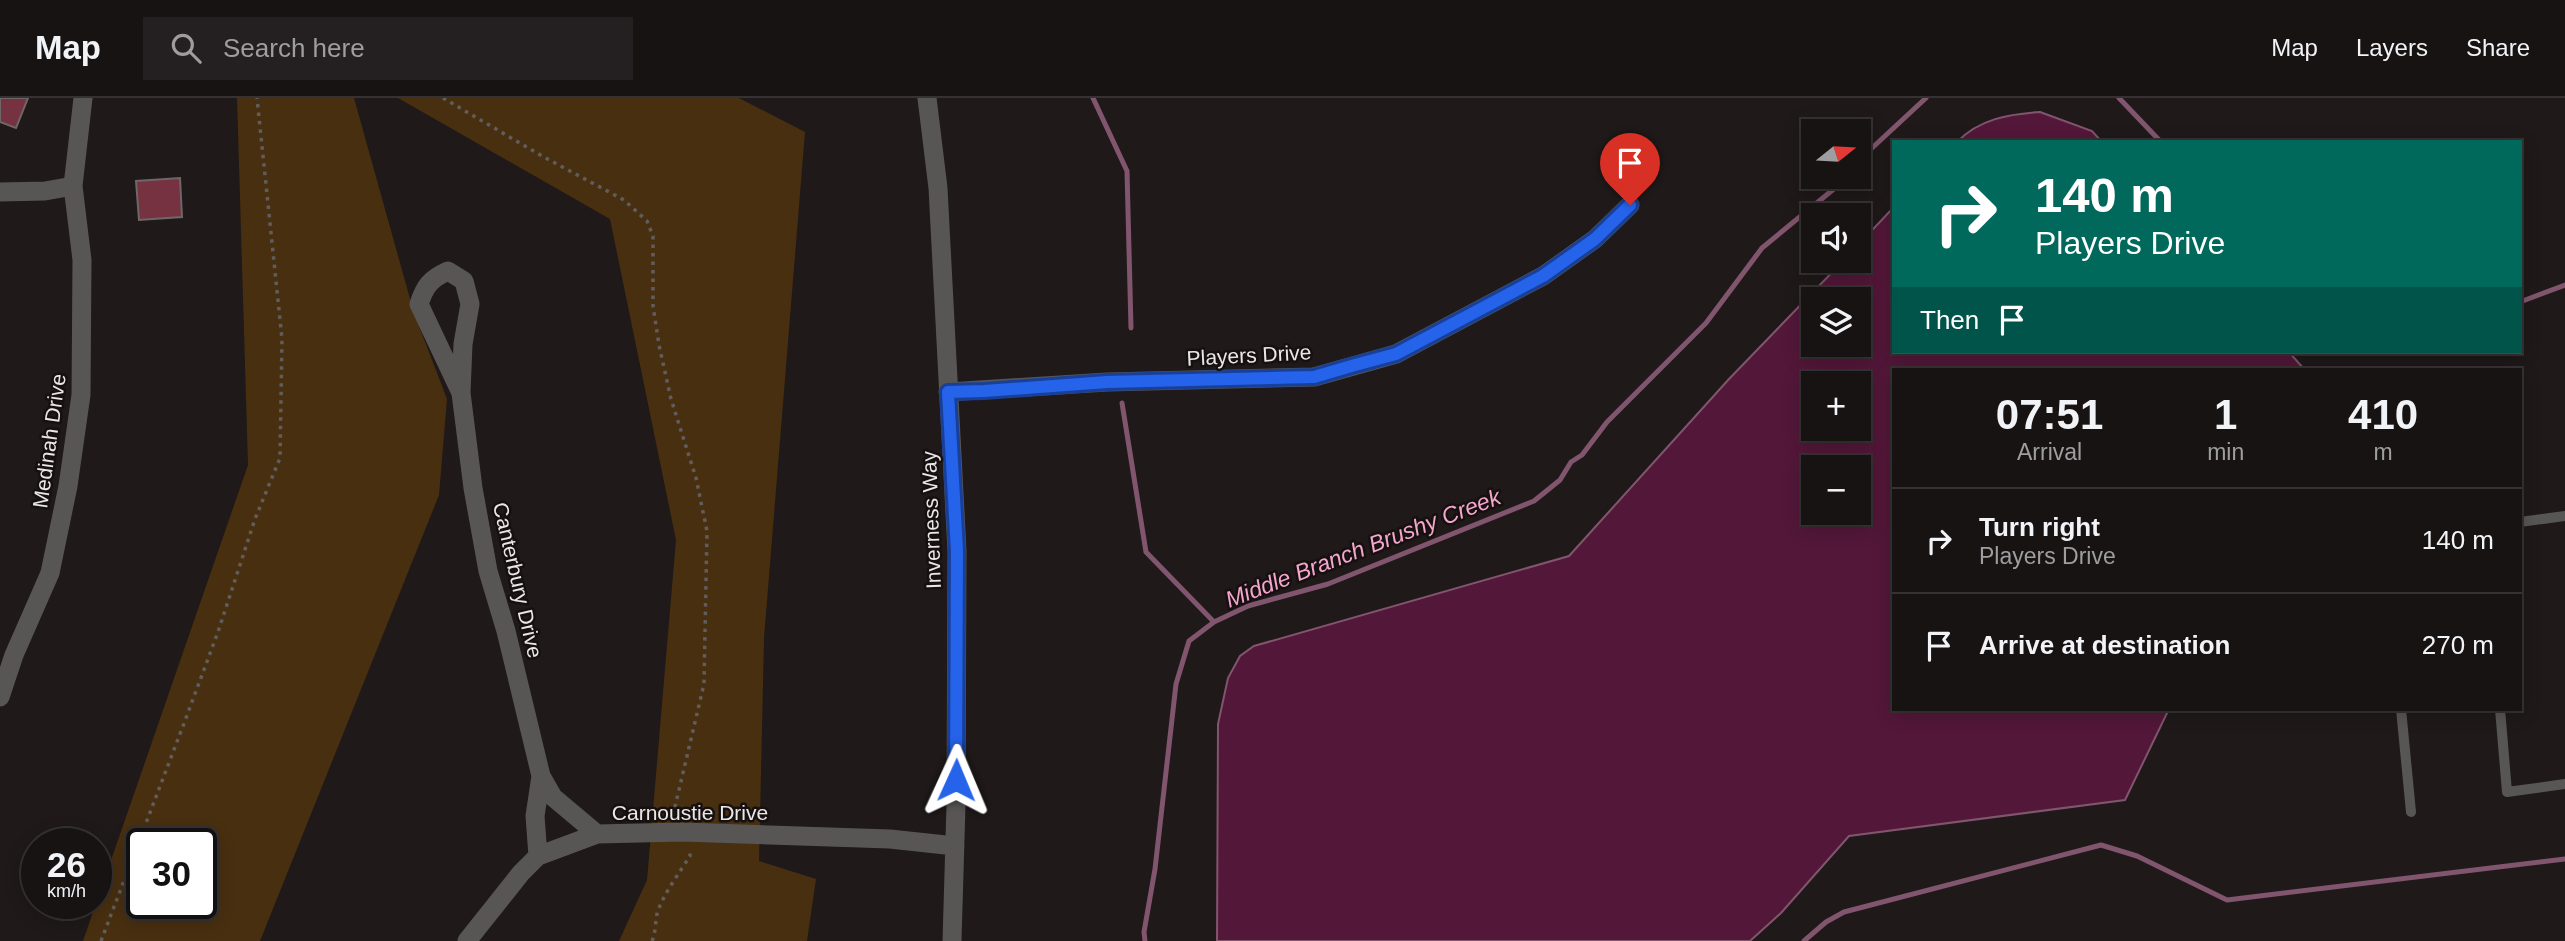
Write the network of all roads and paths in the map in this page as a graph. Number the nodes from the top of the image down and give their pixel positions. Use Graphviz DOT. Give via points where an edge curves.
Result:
graph roads {
  1 [pos="83,98"];
  2 [pos="257,98"];
  3 [pos="443,98"];
  4 [pos="927,98"];
  5 [pos="72,186"];
  6 [pos="0,192"];
  7 [pos="1630,205"];
  8 [pos="948,392"];
  9 [pos="461,393"];
  10 [pos="2565,516"];
  11 [pos="2522,522"];
  12 [pos="7,653"];
  13 [pos="0,697"];
  14 [pos="2401,711"];
  15 [pos="2500,711"];
  16 [pos="541,776"];
  17 [pos="2565,785"];
  18 [pos="2411,812"];
  19 [pos="683,832"];
  20 [pos="597,834"];
  21 [pos="956,846"];
  22 [pos="538,856"];
  23 [pos="101,941"];
  24 [pos="467,941"];
  25 [pos="652,941"];
  26 [pos="952,941"];
  1 -- 5 [label="street, Medinah Drive"];
  2 -- 23 [label="path" via="282,339 280,458"];
  3 -- 19 [label="path" via="624,200 647,221 653,236 653,306 659,345 707,531 704,684 674,811"];
  4 -- 8 [label="street, Inverness Way" via="938,188"];
  5 -- 6 [label="street"];
  5 -- 12 [label="street, Medinah Drive" via="82,260 81,395 50,573"];
  7 -- 8 [label="street, Players Drive" via="1595,239 1543,276 1396,354 1301,377"];
  8 -- 21 [label="street, Inverness Way" via="957,551"];
  9 -- 9 [label="street, Canterbury Drive" via="470,304 464,281 448,271 431,278 419,304"];
  9 -- 16 [label="street, Canterbury Drive" via="488,571"];
  10 -- 11 [label="lane"];
  12 -- 13 [label="street, Medinah Drive"];
  14 -- 18 [label="lane"];
  15 -- 17 [label="lane" via="2507,792"];
  16 -- 20 [label="street, Canterbury Drive" via="553,797"];
  16 -- 22 [label="street, Canterbury Drive" via="535,816"];
  19 -- 20 [label="street, Carnoustie Drive"];
  19 -- 21 [label="street, Carnoustie Drive" via="890,839"];
  19 -- 25 [label="path" via="689,840 690,856 662,902"];
  20 -- 22 [label="street, Carnoustie Drive"];
  21 -- 26 [label="street, Inverness Way"];
  22 -- 24 [label="street, Carnoustie Drive"];
}
